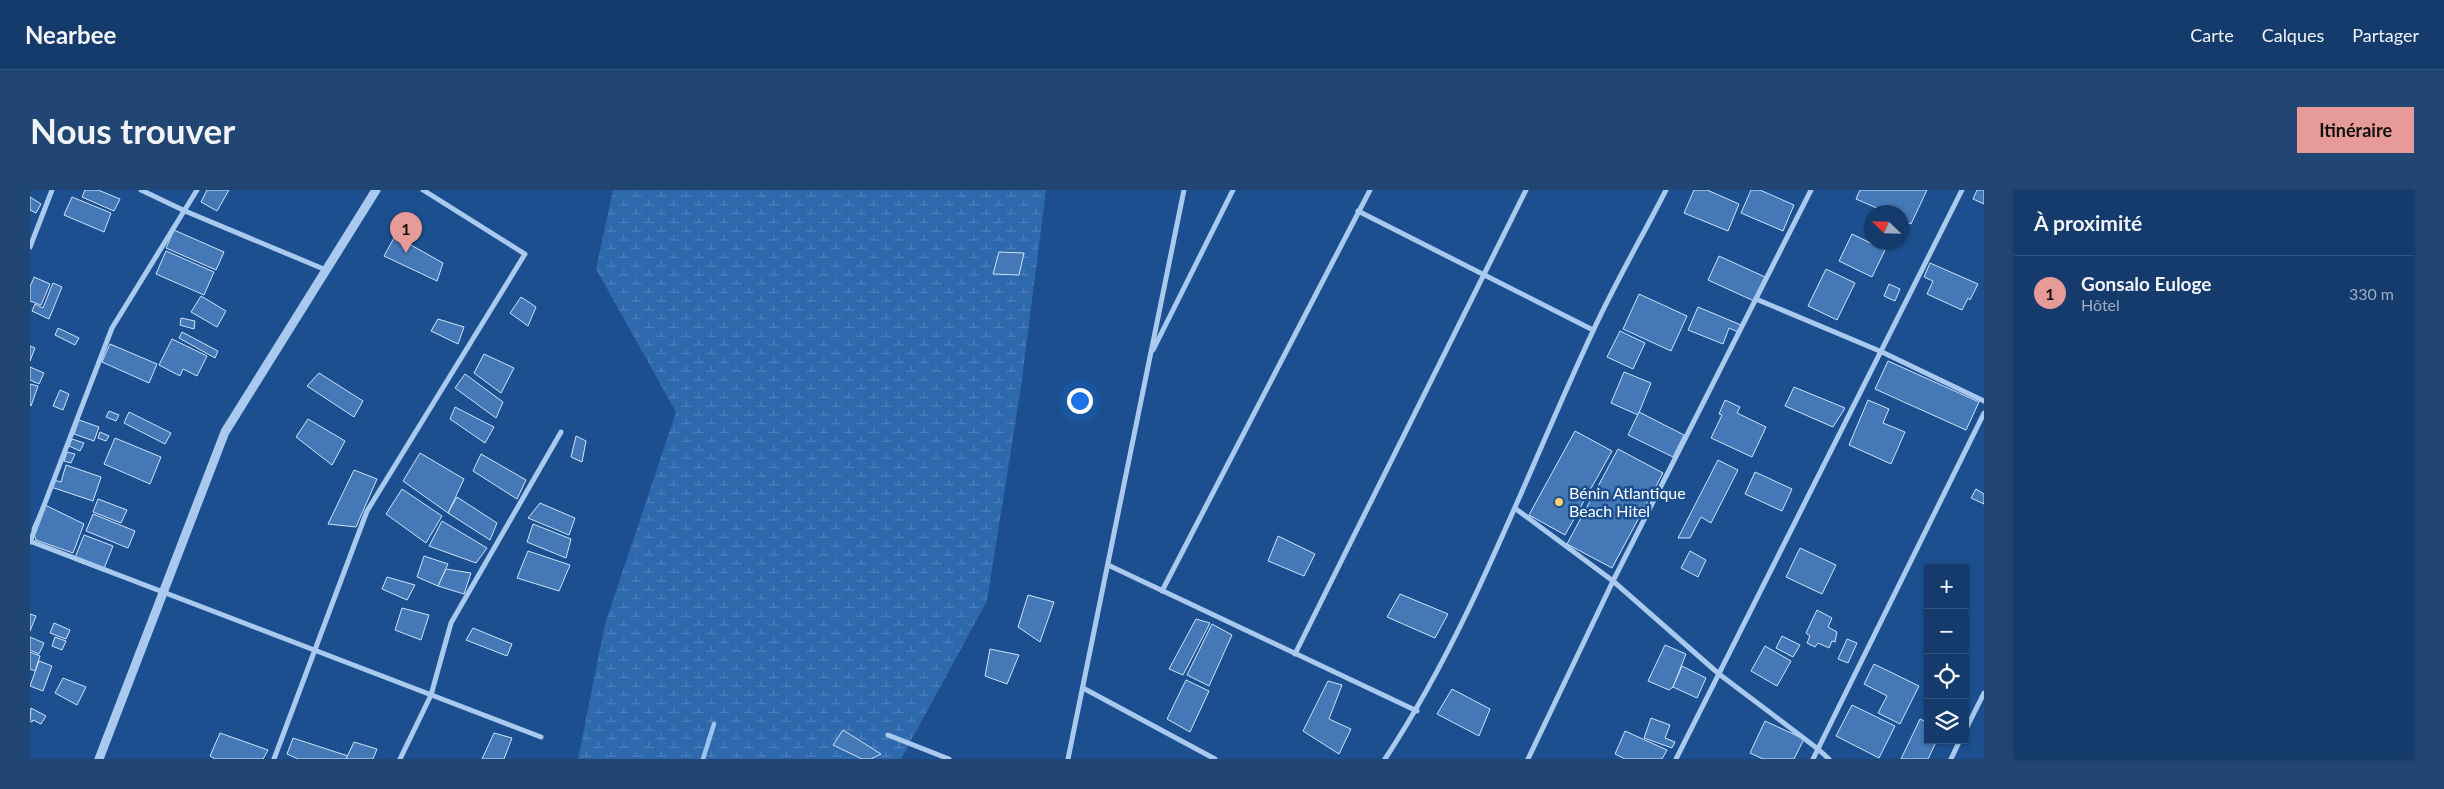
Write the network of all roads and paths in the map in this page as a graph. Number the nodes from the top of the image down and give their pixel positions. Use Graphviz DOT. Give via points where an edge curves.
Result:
graph roads {
  1 [pos="52,190"];
  2 [pos="141,190"];
  3 [pos="198,190"];
  4 [pos="376,190"];
  5 [pos="423,190"];
  6 [pos="1184,190"];
  7 [pos="1233,190"];
  8 [pos="1370,190"];
  9 [pos="1526,190"];
  10 [pos="1666,190"];
  11 [pos="1811,190"];
  12 [pos="1962,190"];
  13 [pos="185,211"];
  14 [pos="1358,211"];
  15 [pos="30,247"];
  16 [pos="326,270"];
  17 [pos="1484,274"];
  18 [pos="1756,299"];
  19 [pos="1593,330"];
  20 [pos="1882,352"];
  21 [pos="1149,357"];
  22 [pos="1984,401"];
  23 [pos="1984,413"];
  24 [pos="561,432"];
  25 [pos="1516,509"];
  26 [pos="30,541"];
  27 [pos="1108,565"];
  28 [pos="1613,581"];
  29 [pos="1162,591"];
  30 [pos="163,593"];
  31 [pos="314,651"];
  32 [pos="1295,654"];
  33 [pos="1719,674"];
  34 [pos="1083,688"];
  35 [pos="1984,693"];
  36 [pos="431,695"];
  37 [pos="1417,711"];
  38 [pos="1969,723"];
  39 [pos="888,735"];
  40 [pos="541,737"];
  41 [pos="1958,744"];
  42 [pos="1818,749"];
  43 [pos="100,759"];
  44 [pos="274,759"];
  45 [pos="400,759"];
  46 [pos="949,759"];
  47 [pos="1068,759"];
  48 [pos="1215,759"];
  49 [pos="1385,759"];
  50 [pos="1528,759"];
  51 [pos="1676,759"];
  52 [pos="1813,759"];
  53 [pos="1829,759"];
  54 [pos="1951,759"];
  1 -- 15 [label="street"];
  2 -- 13 [label="street"];
  3 -- 13 [label="street"];
  4 -- 16 [label="street"];
  5 -- 31 [label="street" via="524,254 367,511"];
  6 -- 21 [label="street"];
  7 -- 21 [label="street"];
  8 -- 14 [label="street"];
  9 -- 17 [label="street"];
  10 -- 19 [label="street"];
  11 -- 18 [label="street"];
  12 -- 20 [label="street"];
  13 -- 16 [label="street"];
  13 -- 26 [label="street" via="112,328"];
  14 -- 17 [label="street"];
  14 -- 29 [label="street"];
  16 -- 30 [label="street" via="224,432"];
  17 -- 19 [label="street"];
  17 -- 32 [label="street"];
  18 -- 20 [label="street"];
  18 -- 28 [label="street"];
  19 -- 25 [label="street"];
  20 -- 22 [label="street"];
  20 -- 33 [label="street"];
  21 -- 27 [label="street"];
  23 -- 42 [label="street"];
  24 -- 36 [label="street" via="451,623"];
  25 -- 28 [label="street"];
  25 -- 37 [label="street"];
  26 -- 30 [label="street"];
  27 -- 29 [label="street"];
  27 -- 34 [label="street"];
  28 -- 33 [label="street"];
  28 -- 50 [label="street"];
  29 -- 32 [label="street"];
  30 -- 31 [label="street"];
  30 -- 43 [label="street"];
  31 -- 36 [label="street"];
  31 -- 44 [label="street"];
  32 -- 37 [label="street"];
  33 -- 42 [label="street"];
  33 -- 51 [label="street"];
  34 -- 47 [label="street"];
  34 -- 48 [label="street"];
  35 -- 38 [label="street"];
  36 -- 40 [label="street"];
  36 -- 45 [label="street"];
  37 -- 49 [label="street"];
  39 -- 46 [label="street"];
  41 -- 54 [label="street"];
  42 -- 52 [label="street"];
  42 -- 53 [label="street"];
}
